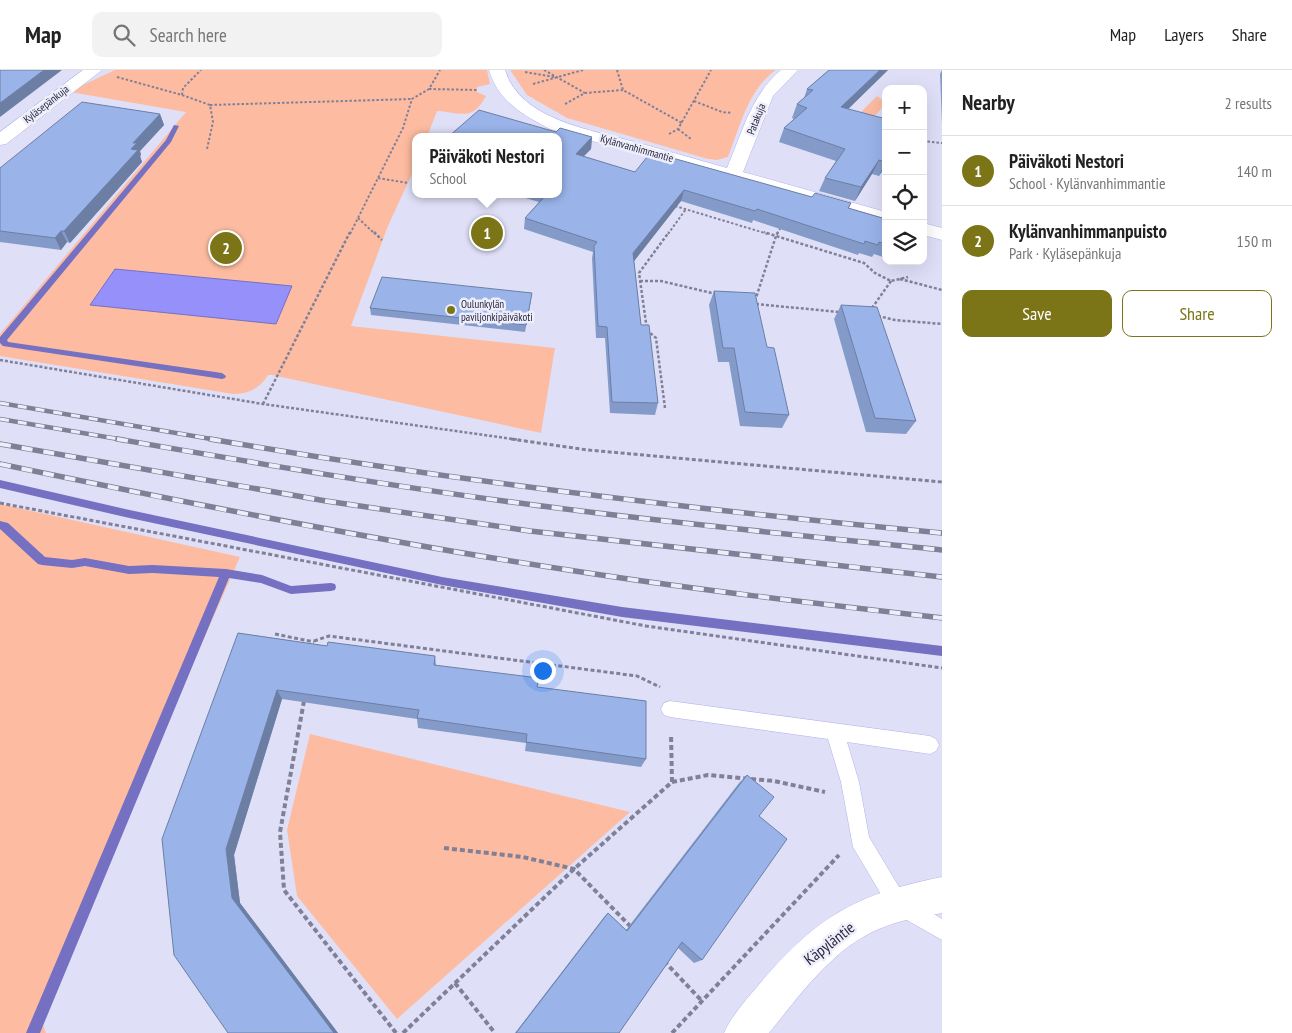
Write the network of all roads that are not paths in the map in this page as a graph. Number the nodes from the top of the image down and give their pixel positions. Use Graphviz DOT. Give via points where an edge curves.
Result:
graph roads {
  1 [pos="92,70"];
  2 [pos="496,70"];
  3 [pos="790,70"];
  4 [pos="0,140"];
  5 [pos="733,175"];
  6 [pos="882,217"];
  7 [pos="927,230"];
  8 [pos="942,234"];
  9 [pos="670,709"];
  10 [pos="835,732"];
  11 [pos="930,746"];
  12 [pos="942,896"];
  13 [pos="898,904"];
  14 [pos="942,930"];
  15 [pos="744,1033"];
  1 -- 4 [label="street, Kyläsepänkuja"];
  2 -- 5 [label="street, Kylänvanhimmantie" via="504,88 514,99 556,125"];
  3 -- 5 [label="street, Patakuja" via="765,96"];
  5 -- 6 [label="street, Kylänvanhimmantie"];
  7 -- 8 [label="street"];
  9 -- 10 [label="lane"];
  10 -- 11 [label="lane"];
  10 -- 13 [label="lane" via="850,782 860,840"];
  12 -- 13 [label="street, Käpyläntie"];
  13 -- 14 [label="lane"];
  13 -- 15 [label="street, Käpyläntie" via="851,923 803,963"];
}
